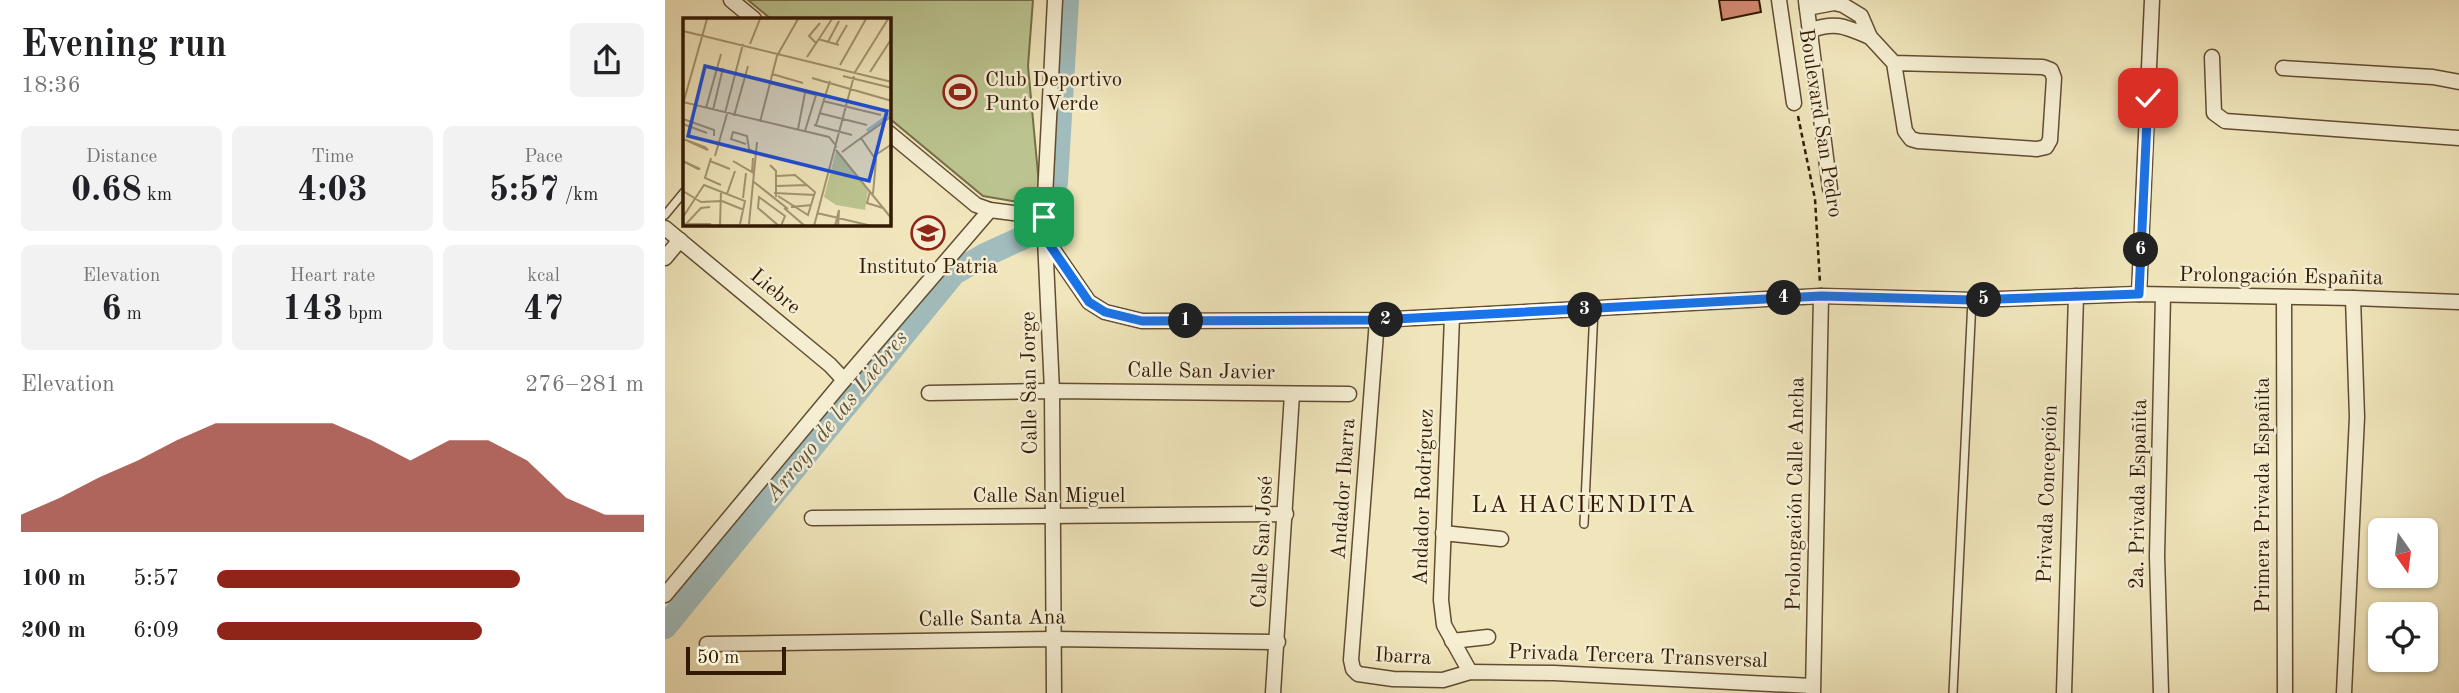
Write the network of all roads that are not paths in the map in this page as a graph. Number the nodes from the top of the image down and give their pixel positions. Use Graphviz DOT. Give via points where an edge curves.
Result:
graph roads {
  1 [pos="731,0"];
  2 [pos="1055,0"];
  3 [pos="1779,0"];
  4 [pos="2152,0"];
  5 [pos="1806,4"];
  6 [pos="753,18"];
  7 [pos="1811,30"];
  8 [pos="1870,37"];
  9 [pos="2212,57"];
  10 [pos="1894,63"];
  11 [pos="2283,68"];
  12 [pos="2459,82"];
  13 [pos="1794,103"];
  14 [pos="891,135"];
  15 [pos="2459,138"];
  16 [pos="1830,189"];
  17 [pos="683,193"];
  18 [pos="990,210"];
  19 [pos="665,215"];
  20 [pos="1044,217"];
  21 [pos="665,228"];
  22 [pos="680,240"];
  23 [pos="1047,241"];
  24 [pos="665,258"];
  25 [pos="2139,294"];
  26 [pos="1821,296"];
  27 [pos="2076,296"];
  28 [pos="2163,296"];
  29 [pos="2284,298"];
  30 [pos="2353,298"];
  31 [pos="1972,300"];
  32 [pos="2459,302"];
  33 [pos="1594,309"];
  34 [pos="1452,317"];
  35 [pos="1377,320"];
  36 [pos="840,386"];
  37 [pos="1052,391"];
  38 [pos="929,393"];
  39 [pos="1292,394"];
  40 [pos="1349,394"];
  41 [pos="1286,514"];
  42 [pos="1053,517"];
  43 [pos="812,518"];
  44 [pos="1584,524"];
  45 [pos="1443,533"];
  46 [pos="1501,539"];
  47 [pos="665,595"];
  48 [pos="1488,637"];
  49 [pos="1054,639"];
  50 [pos="1452,641"];
  51 [pos="1278,642"];
  52 [pos="706,643"];
  53 [pos="1351,660"];
  54 [pos="1466,673"];
  55 [pos="1813,690"];
  56 [pos="1054,693"];
  57 [pos="1273,693"];
  58 [pos="1953,693"];
  59 [pos="2064,693"];
  60 [pos="2161,693"];
  61 [pos="2285,693"];
  62 [pos="2344,693"];
  1 -- 6 [label="street"];
  2 -- 20 [label="street, Calle San Jorge"];
  3 -- 13 [label="street, Boulevard San Pedro"];
  4 -- 25 [label="street"];
  5 -- 7 [label="street, Boulevard San Pedro"];
  5 -- 8 [label="street" via="1843,5 1861,16"];
  7 -- 8 [label="street" via="1826,24 1842,25"];
  7 -- 16 [label="street, Boulevard San Pedro"];
  8 -- 10 [label="street"];
  9 -- 15 [label="street" via="2214,113 2225,121"];
  10 -- 10 [label="street" via="1905,131 1911,139 2037,149 2050,140 2054,78 2043,66"];
  11 -- 12 [label="street" via="2433,76"];
  14 -- 18 [label="street" via="964,197"];
  17 -- 19 [label="lane"];
  18 -- 20 [label="street"];
  18 -- 36 [label="street"];
  20 -- 23 [label="street, Calle San Jorge"];
  21 -- 22 [label="street, Liebre"];
  22 -- 24 [label="street"];
  22 -- 36 [label="street, Liebre" via="830,365"];
  23 -- 35 [label="street, Prolongación Españita" via="1089,302 1123,317 1142,321"];
  23 -- 37 [label="street, Calle San Jorge"];
  25 -- 27 [label="street, Prolongación Españita"];
  25 -- 28 [label="street, Prolongación Españita"];
  26 -- 31 [label="street, Prolongación Españita"];
  26 -- 33 [label="street, Prolongación Españita"];
  26 -- 55 [label="street, Prolongación Calle Ancha"];
  27 -- 31 [label="street, Prolongación Españita"];
  27 -- 59 [label="street, Privada Concepción"];
  28 -- 29 [label="street, Prolongación Españita"];
  28 -- 60 [label="street, 2a. Privada Españita" via="2157,556"];
  29 -- 30 [label="street, Prolongación Españita"];
  29 -- 61 [label="street, Primera Privada Españita"];
  30 -- 32 [label="street, Prolongación Españita"];
  30 -- 62 [label="street" via="2357,417"];
  31 -- 58 [label="lane"];
  33 -- 34 [label="street, Prolongación Españita"];
  33 -- 44 [label="lane"];
  34 -- 35 [label="street, Prolongación Españita"];
  34 -- 45 [label="street, Andador Rodríguez"];
  35 -- 53 [label="street, Andador Ibarra"];
  36 -- 47 [label="street"];
  37 -- 38 [label="street, Calle San Javier"];
  37 -- 39 [label="street, Calle San Javier"];
  37 -- 42 [label="street, Calle San Jorge"];
  39 -- 40 [label="street, Calle San Javier"];
  39 -- 41 [label="street, Calle San José"];
  41 -- 42 [label="street, Calle San Miguel"];
  41 -- 51 [label="street, Calle San José"];
  42 -- 43 [label="street, Calle San Miguel"];
  42 -- 49 [label="street, Calle San Jorge"];
  45 -- 46 [label="street"];
  45 -- 50 [label="street, Andador Rodríguez" via="1442,615"];
  48 -- 50 [label="street"];
  49 -- 51 [label="street, Calle Santa Ana"];
  49 -- 52 [label="street, Calle Santa Ana"];
  49 -- 56 [label="street, Calle San Jorge"];
  50 -- 54 [label="street, Andador Rodríguez"];
  51 -- 57 [label="street, Calle San José"];
  53 -- 54 [label="street, Ibarra" via="1353,669 1365,676 1443,680"];
  54 -- 55 [label="street, Privada Tercera Transversal" via="1567,673"];
}
